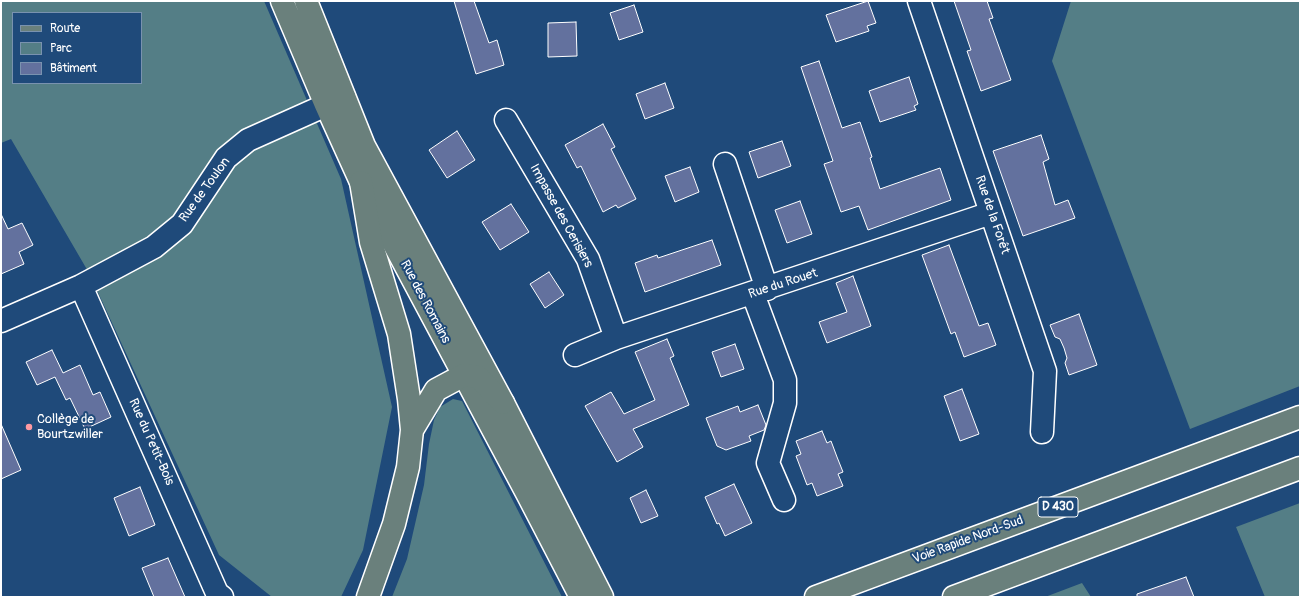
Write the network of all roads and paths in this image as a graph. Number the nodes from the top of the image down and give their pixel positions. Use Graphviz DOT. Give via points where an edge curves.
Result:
graph roads {
  1 [pos="282,1"];
  2 [pos="306,1"];
  3 [pos="919,1"];
  4 [pos="335,101"];
  5 [pos="506,120"];
  6 [pos="725,164"];
  7 [pos="361,182"];
  8 [pos="991,213"];
  9 [pos="81,286"];
  10 [pos="760,291"];
  11 [pos="1,321"];
  12 [pos="616,338"];
  13 [pos="575,355"];
  14 [pos="464,375"];
  15 [pos="503,403"];
  16 [pos="1300,417"];
  17 [pos="412,430"];
  18 [pos="1042,432"];
  19 [pos="1300,468"];
  20 [pos="784,500"];
  21 [pos="590,593"];
  22 [pos="222,597"];
  23 [pos="368,597"];
  24 [pos="816,597"];
  25 [pos="954,597"];
  1 -- 4 [label="main road, Rue des Romains"];
  2 -- 4 [label="main road, Rue des Romains"];
  3 -- 8 [label="street, Rue de la Forêt"];
  4 -- 7 [label="main road, Rue des Romains"];
  4 -- 9 [label="street, Rue de Toulon" via="248,140 226,158 182,224 154,247"];
  4 -- 15 [label="main road, Rue des Romains" via="364,146"];
  5 -- 12 [label="street, Impasse des Cerisiers" via="588,259"];
  6 -- 10 [label="street"];
  7 -- 14 [label="main road, Rue des Romains"];
  7 -- 17 [label="main road" via="371,242 399,334"];
  8 -- 10 [label="street, Rue du Rouet"];
  8 -- 18 [label="street, Rue de la Forêt" via="1046,372"];
  9 -- 11 [label="street, Rue de Toulon"];
  9 -- 22 [label="street, Rue du Petit-Bois" via="217,593"];
  10 -- 12 [label="street, Rue du Rouet"];
  10 -- 20 [label="street" via="785,380 785,403 768,462"];
  12 -- 13 [label="street, Rue du Rouet"];
  14 -- 15 [label="main road" via="478,377"];
  14 -- 17 [label="main road" via="436,390"];
  14 -- 21 [label="main road, Rue des Romains"];
  15 -- 21 [label="main road, Rue des Romains"];
  16 -- 24 [label="main road, Voie Rapide Nord-Sud / D 430"];
  17 -- 23 [label="main road" via="408,467 394,524"];
  19 -- 25 [label="main road"];
}
